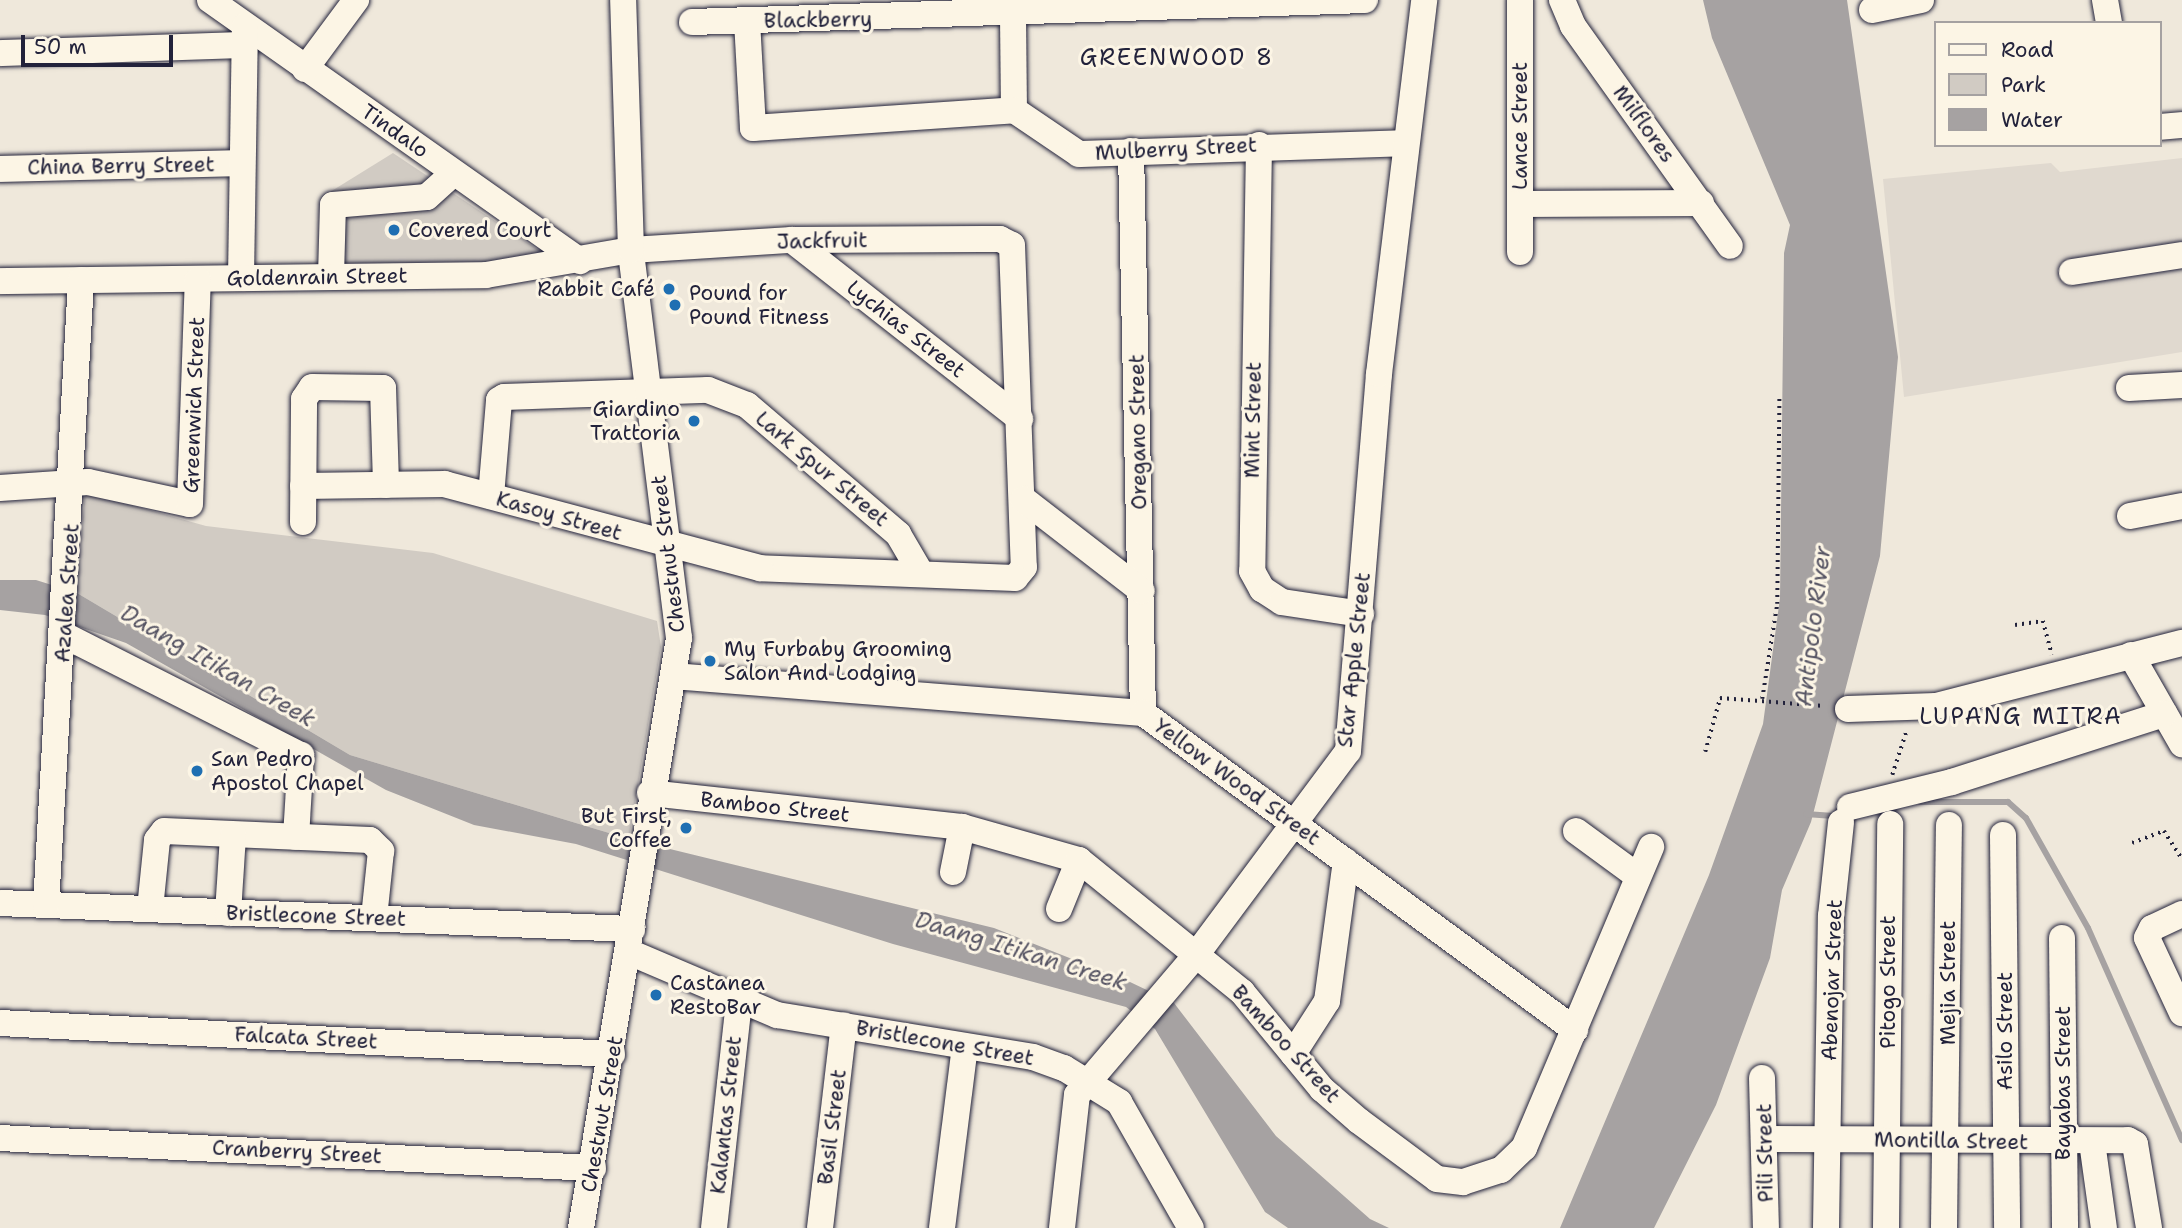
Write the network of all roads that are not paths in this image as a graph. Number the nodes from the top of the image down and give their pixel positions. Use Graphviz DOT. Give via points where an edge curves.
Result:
graph roads {
  1 [pos="210,0"];
  2 [pos="356,0"];
  3 [pos="623,0"];
  4 [pos="1364,0"];
  5 [pos="1424,0"];
  6 [pos="1520,0"];
  7 [pos="1562,0"];
  8 [pos="1921,0"];
  9 [pos="2105,0"];
  10 [pos="1247,4"];
  11 [pos="1872,10"];
  12 [pos="1013,16"];
  13 [pos="747,21"];
  14 [pos="2109,21"];
  15 [pos="692,22"];
  16 [pos="244,35"];
  17 [pos="0,53"];
  18 [pos="305,69"];
  19 [pos="1014,110"];
  20 [pos="2182,125"];
  21 [pos="2161,127"];
  22 [pos="1404,143"];
  23 [pos="1259,145"];
  24 [pos="1131,151"];
  25 [pos="242,163"];
  26 [pos="0,169"];
  27 [pos="454,173"];
  28 [pos="1701,202"];
  29 [pos="1521,204"];
  30 [pos="792,240"];
  31 [pos="1730,246"];
  32 [pos="631,250"];
  33 [pos="1520,252"];
  34 [pos="2182,255"];
  35 [pos="580,261"];
  36 [pos="2072,272"];
  37 [pos="331,276"];
  38 [pos="241,278"];
  39 [pos="198,279"];
  40 [pos="81,280"];
  41 [pos="0,281"];
  42 [pos="2182,385"];
  43 [pos="2129,388"];
  44 [pos="647,394"];
  45 [pos="1020,419"];
  46 [pos="74,482"];
  47 [pos="386,485"];
  48 [pos="303,486"];
  49 [pos="0,488"];
  50 [pos="491,496"];
  51 [pos="1023,499"];
  52 [pos="2182,506"];
  53 [pos="2130,516"];
  54 [pos="303,522"];
  55 [pos="669,548"];
  56 [pos="919,570"];
  57 [pos="1142,592"];
  58 [pos="1361,614"];
  59 [pos="64,628"];
  60 [pos="2182,643"];
  61 [pos="2131,656"];
  62 [pos="673,676"];
  63 [pos="1848,709"];
  64 [pos="1143,713"];
  65 [pos="2164,714"];
  66 [pos="2182,744"];
  67 [pos="650,793"];
  68 [pos="1294,822"];
  69 [pos="1891,824"];
  70 [pos="1949,825"];
  71 [pos="962,827"];
  72 [pos="1576,831"];
  73 [pos="233,835"];
  74 [pos="2003,835"];
  75 [pos="296,837"];
  76 [pos="1651,847"];
  77 [pos="1079,860"];
  78 [pos="1346,861"];
  79 [pos="953,872"];
  80 [pos="1636,875"];
  81 [pos="0,903"];
  82 [pos="46,905"];
  83 [pos="150,909"];
  84 [pos="1059,909"];
  85 [pos="228,913"];
  86 [pos="2182,914"];
  87 [pos="374,918"];
  88 [pos="2062,939"];
  89 [pos="631,940"];
  90 [pos="1196,954"];
  91 [pos="739,1002"];
  92 [pos="2182,1013"];
  93 [pos="0,1023"];
  94 [pos="844,1025"];
  95 [pos="1575,1030"];
  96 [pos="965,1047"];
  97 [pos="612,1054"];
  98 [pos="1293,1054"];
  99 [pos="1091,1073"];
  100 [pos="1762,1078"];
  101 [pos="0,1138"];
  102 [pos="1826,1138"];
  103 [pos="1766,1139"];
  104 [pos="1887,1141"];
  105 [pos="1947,1141"];
  106 [pos="2092,1142"];
  107 [pos="2005,1143"];
  108 [pos="2060,1143"];
  109 [pos="593,1168"];
  110 [pos="582,1228"];
  111 [pos="714,1228"];
  112 [pos="820,1228"];
  113 [pos="942,1228"];
  114 [pos="1062,1228"];
  115 [pos="1191,1228"];
  116 [pos="1766,1228"];
  117 [pos="1826,1228"];
  118 [pos="1886,1228"];
  119 [pos="1944,1228"];
  120 [pos="2007,1228"];
  121 [pos="2065,1228"];
  122 [pos="2104,1228"];
  123 [pos="2149,1228"];
  1 -- 16 [label="street, Tindalo"];
  2 -- 18 [label="street"];
  3 -- 32 [label="street, Chestnut Street"];
  4 -- 10 [label="street, Blackberry"];
  5 -- 22 [label="street, Star Apple Street"];
  6 -- 29 [label="street, Lance Street"];
  7 -- 28 [label="street, Milflores" via="1573,26"];
  8 -- 11 [label="street"];
  9 -- 14 [label="street"];
  10 -- 12 [label="street, Blackberry"];
  12 -- 13 [label="street, Blackberry"];
  12 -- 19 [label="street"];
  13 -- 15 [label="street, Blackberry"];
  13 -- 19 [label="street" via="753,128"];
  16 -- 17 [label="street"];
  16 -- 18 [label="street, Tindalo"];
  16 -- 25 [label="street"];
  18 -- 27 [label="street, Tindalo"];
  19 -- 24 [label="street, Mulberry Street" via="1062,148 1079,154"];
  20 -- 21 [label="street"];
  22 -- 23 [label="street, Mulberry Street"];
  22 -- 58 [label="street, Star Apple Street"];
  23 -- 24 [label="street, Mulberry Street"];
  23 -- 58 [label="street, Mint Street" via="1252,571 1262,589 1282,602"];
  24 -- 57 [label="street, Oregano Street"];
  25 -- 26 [label="street, China Berry Street"];
  25 -- 38 [label="street"];
  27 -- 35 [label="street, Tindalo"];
  27 -- 37 [label="street" via="427,198 333,205"];
  28 -- 29 [label="street"];
  28 -- 31 [label="street, Milflores"];
  29 -- 33 [label="street, Lance Street"];
  30 -- 32 [label="street, Jackfruit"];
  30 -- 45 [label="street, Lychias Street"];
  30 -- 45 [label="street, Jackfruit" via="1000,239 1012,245"];
  32 -- 35 [label="street, Goldenrain Street"];
  32 -- 44 [label="street, Chestnut Street"];
  34 -- 36 [label="street"];
  35 -- 37 [label="street, Goldenrain Street" via="486,275"];
  37 -- 38 [label="street, Goldenrain Street"];
  38 -- 39 [label="street, Goldenrain Street"];
  39 -- 40 [label="street, Goldenrain Street"];
  39 -- 46 [label="street, Greenwich Street" via="190,504"];
  40 -- 41 [label="street, Goldenrain Street"];
  40 -- 46 [label="street, Azalea Street"];
  42 -- 43 [label="street"];
  44 -- 50 [label="street, Lark Spur Street" via="499,400"];
  44 -- 55 [label="street, Chestnut Street"];
  44 -- 56 [label="street, Lark Spur Street" via="708,390 747,405 898,534"];
  45 -- 51 [label="street"];
  46 -- 49 [label="street, Greenwich Street"];
  46 -- 59 [label="street, Azalea Street"];
  47 -- 48 [label="street, Kasoy Street"];
  47 -- 48 [label="street" via="386,396 378,386 305,391"];
  47 -- 50 [label="street, Kasoy Street" via="445,484"];
  48 -- 54 [label="street"];
  50 -- 55 [label="street, Kasoy Street"];
  51 -- 56 [label="street, Kasoy Street" via="1022,574"];
  51 -- 57 [label="street"];
  52 -- 53 [label="street"];
  55 -- 56 [label="street, Kasoy Street" via="760,568"];
  55 -- 62 [label="street, Chestnut Street" via="679,638"];
  57 -- 64 [label="street, Oregano Street"];
  58 -- 68 [label="street, Star Apple Street" via="1348,751"];
  59 -- 75 [label="street" via="301,755"];
  59 -- 82 [label="street, Azalea Street"];
  60 -- 61 [label="street"];
  61 -- 63 [label="street" via="1936,706"];
  61 -- 65 [label="street"];
  62 -- 64 [label="street, Yellow Wood Street"];
  62 -- 67 [label="street, Chestnut Street"];
  64 -- 68 [label="street, Yellow Wood Street"];
  65 -- 66 [label="street"];
  65 -- 102 [label="street, Abenojar Street" via="1845,815 1831,916"];
  67 -- 71 [label="street, Bamboo Street"];
  67 -- 89 [label="street, Chestnut Street"];
  68 -- 78 [label="street, Yellow Wood Street"];
  68 -- 90 [label="street, Star Apple Street"];
  69 -- 104 [label="street, Pitogo Street"];
  70 -- 105 [label="street, Mejia Street"];
  71 -- 77 [label="street, Bamboo Street"];
  71 -- 79 [label="street"];
  72 -- 80 [label="street"];
  73 -- 75 [label="street"];
  73 -- 83 [label="street" via="158,832"];
  73 -- 85 [label="street"];
  74 -- 107 [label="street, Asilo Street"];
  75 -- 87 [label="street" via="377,845"];
  76 -- 80 [label="street, Bamboo Street"];
  77 -- 84 [label="street"];
  77 -- 90 [label="street, Bamboo Street"];
  78 -- 95 [label="street, Yellow Wood Street"];
  78 -- 98 [label="street" via="1327,1001"];
  80 -- 95 [label="street, Bamboo Street"];
  81 -- 82 [label="street, Bristlecone Street"];
  82 -- 83 [label="street, Bristlecone Street"];
  83 -- 85 [label="street, Bristlecone Street"];
  85 -- 87 [label="street, Bristlecone Street"];
  86 -- 92 [label="street" via="2152,928 2147,938"];
  87 -- 89 [label="street, Bristlecone Street"];
  88 -- 108 [label="street, Bayabas Street"];
  89 -- 91 [label="street, Bristlecone Street"];
  89 -- 97 [label="street, Chestnut Street"];
  90 -- 98 [label="street, Bamboo Street" via="1242,992"];
  90 -- 99 [label="street, Star Apple Street"];
  91 -- 94 [label="street, Bristlecone Street"];
  91 -- 111 [label="street, Kalantas Street"];
  93 -- 97 [label="street, Falcata Street"];
  94 -- 96 [label="street, Bristlecone Street"];
  94 -- 112 [label="street, Basil Street"];
  95 -- 98 [label="street, Bamboo Street" via="1524,1148 1501,1170 1463,1182 1437,1179 1322,1089"];
  96 -- 99 [label="street, Bristlecone Street" via="1033,1057"];
  96 -- 113 [label="street"];
  97 -- 109 [label="street, Chestnut Street"];
  99 -- 114 [label="street, Star Apple Street" via="1077,1095"];
  99 -- 115 [label="street, Bristlecone Street" via="1119,1102"];
  100 -- 103 [label="street, Pili Street"];
  101 -- 109 [label="street, Cranberry Street"];
  102 -- 103 [label="street, Montilla Street"];
  102 -- 104 [label="street, Montilla Street"];
  102 -- 117 [label="street, Abenojar Street"];
  103 -- 116 [label="street, Pili Street"];
  104 -- 105 [label="street, Montilla Street"];
  104 -- 118 [label="street, Pitogo Street"];
  105 -- 107 [label="street, Montilla Street"];
  105 -- 119 [label="street"];
  106 -- 108 [label="street, Montilla Street"];
  106 -- 122 [label="street"];
  106 -- 123 [label="street, Montilla Street" via="2136,1144"];
  107 -- 108 [label="street, Montilla Street"];
  107 -- 120 [label="street, Asilo Street"];
  108 -- 121 [label="street, Bayabas Street"];
  109 -- 110 [label="street, Chestnut Street"];
}
